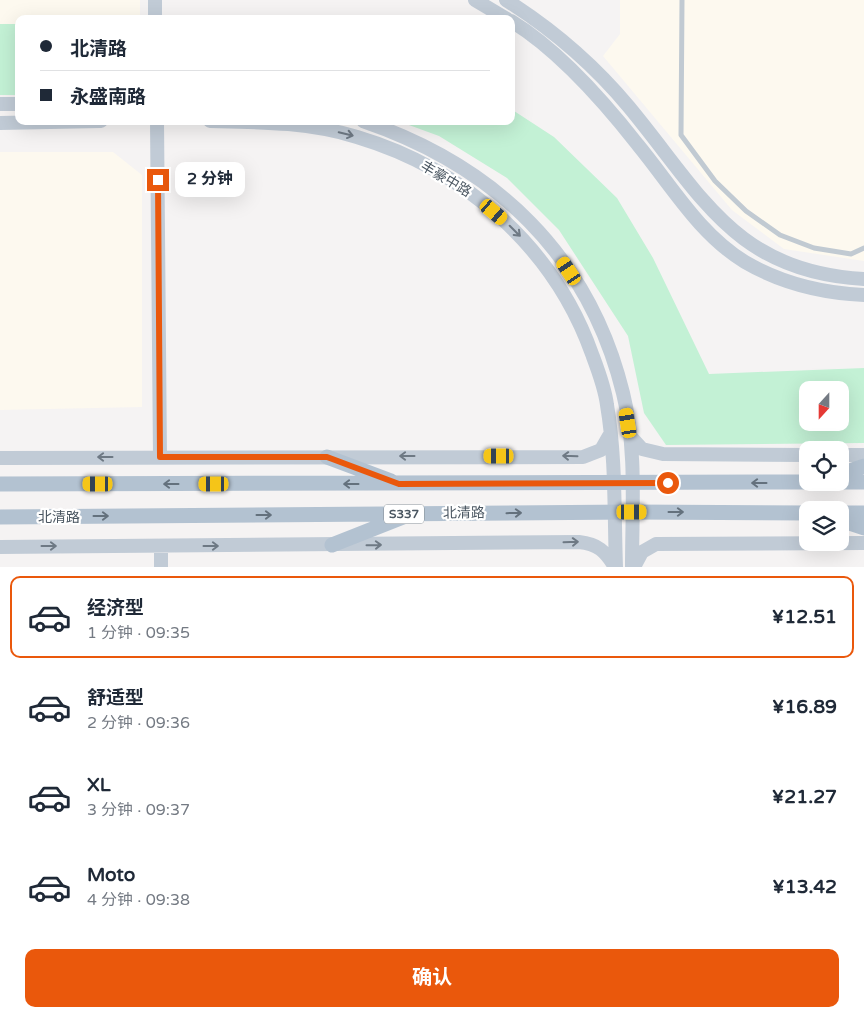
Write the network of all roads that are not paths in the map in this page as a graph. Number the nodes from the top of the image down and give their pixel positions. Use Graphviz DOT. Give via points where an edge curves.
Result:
graph roads {
  1 [pos="155,0"];
  2 [pos="476,0"];
  3 [pos="506,0"];
  4 [pos="682,0"];
  5 [pos="155,15"];
  6 [pos="500,15"];
  7 [pos="515,24"];
  8 [pos="0,104"];
  9 [pos="15,104"];
  10 [pos="0,123"];
  11 [pos="15,123"];
  12 [pos="157,125"];
  13 [pos="293,125"];
  14 [pos="373,125"];
  15 [pos="864,248"];
  16 [pos="864,279"];
  17 [pos="864,295"];
  18 [pos="609,436"];
  19 [pos="631,437"];
  20 [pos="799,454"];
  21 [pos="849,455"];
  22 [pos="864,455"];
  23 [pos="160,457"];
  24 [pos="327,457"];
  25 [pos="0,458"];
  26 [pos="864,466"];
  27 [pos="849,471"];
  28 [pos="799,482"];
  29 [pos="849,482"];
  30 [pos="864,482"];
  31 [pos="0,484"];
  32 [pos="399,484"];
  33 [pos="614,484"];
  34 [pos="632,484"];
  35 [pos="614,512"];
  36 [pos="632,512"];
  37 [pos="799,513"];
  38 [pos="849,513"];
  39 [pos="864,513"];
  40 [pos="410,514"];
  41 [pos="0,517"];
  42 [pos="849,523"];
  43 [pos="864,528"];
  44 [pos="864,543"];
  45 [pos="332,545"];
  46 [pos="161,546"];
  47 [pos="0,547"];
  48 [pos="161,567"];
  49 [pos="615,567"];
  50 [pos="633,567"];
  1 -- 5 [label="street"];
  2 -- 6 [label="street"];
  3 -- 16 [label="street" via="562,40 596,70 629,106 698,196 730,229 766,255 809,271"];
  4 -- 15 [label="lane" via="681,135 715,181 746,211 780,235 814,248 842,253 851,254"];
  7 -- 17 [label="street" via="580,79 638,144 684,206 743,261 772,276 822,291"];
  8 -- 9 [label="street"];
  10 -- 11 [label="street"];
  12 -- 23 [label="street"];
  13 -- 18 [label="street, 丰豪中路, one-way" via="356,137 426,165 482,202 530,246 548,268 575,314 600,375 607,404"];
  14 -- 19 [label="street, 丰豪中路" via="420,143 478,177 503,196 544,238 577,283 603,334 624,394"];
  18 -- 24 [label="street, one-way" via="601,450 583,457"];
  18 -- 33 [label="street, 丰豪中路"];
  19 -- 20 [label="street" via="642,449 663,454"];
  19 -- 34 [label="street, 丰豪中路"];
  21 -- 22 [label="street"];
  23 -- 24 [label="street"];
  23 -- 25 [label="street, one-way"];
  24 -- 32 [label="main road"];
  26 -- 27 [label="main road"];
  28 -- 34 [label="main road, 北清路 / S337, one-way"];
  29 -- 30 [label="main road"];
  32 -- 31 [label="main road, 北清路 / S337, one-way"];
  32 -- 33 [label="main road, 北清路 / S337"];
  33 -- 34 [label="main road, 北清路 / S337"];
  33 -- 35 [label="street, 丰豪中路"];
  34 -- 36 [label="street, 丰豪中路"];
  35 -- 36 [label="main road, 北清路 / S337"];
  40 -- 35 [label="main road, 北清路 / S337, one-way"];
  35 -- 49 [label="street, 丰豪中路"];
  36 -- 37 [label="main road, 北清路 / S337, one-way"];
  36 -- 50 [label="street, 丰豪中路"];
  38 -- 39 [label="main road"];
  41 -- 40 [label="main road, 北清路 / S337, one-way"];
  40 -- 45 [label="main road"];
  42 -- 43 [label="main road"];
  44 -- 50 [label="street" via="656,544 642,552"];
  46 -- 45 [label="street, one-way"];
  45 -- 49 [label="street, one-way" via="593,543 606,552"];
  47 -- 46 [label="street, one-way"];
  46 -- 48 [label="street"];
}
